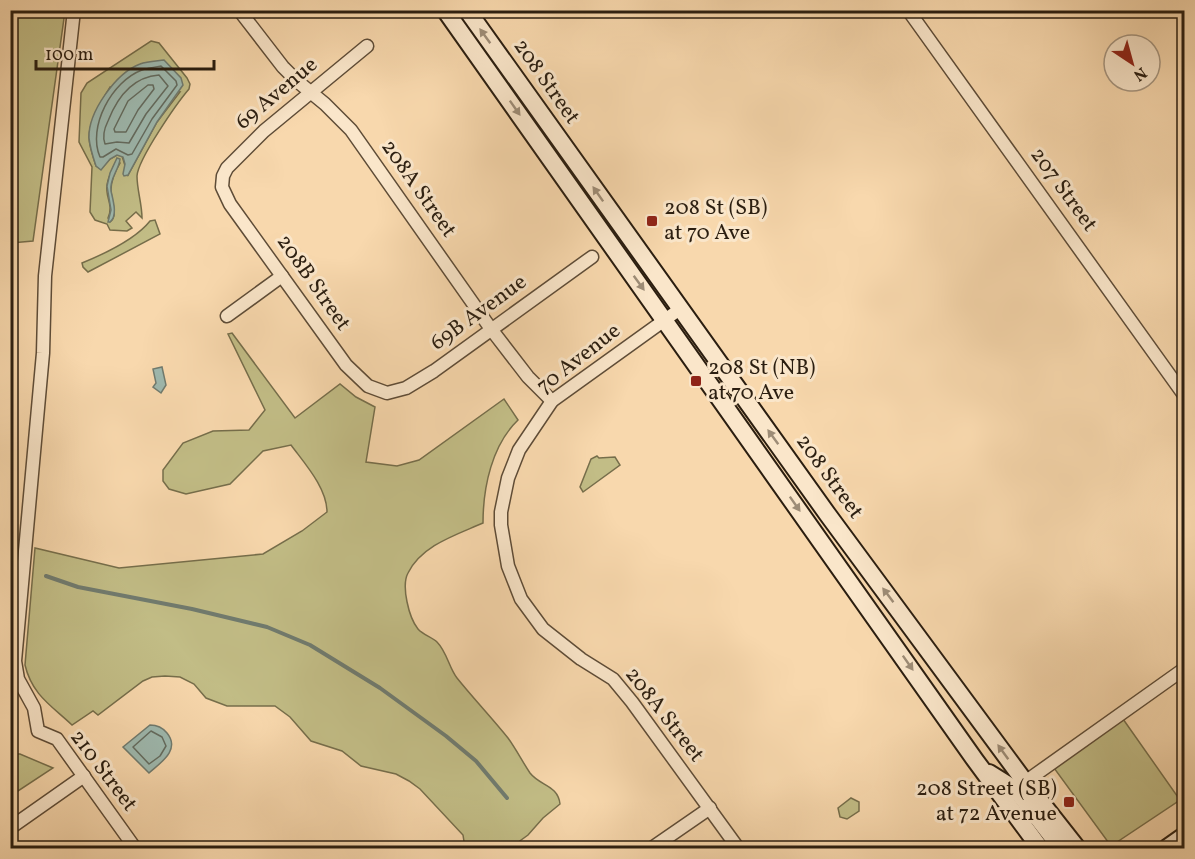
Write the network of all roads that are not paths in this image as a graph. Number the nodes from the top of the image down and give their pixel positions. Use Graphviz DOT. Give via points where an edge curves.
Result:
graph roads {
  1 [pos="74,10"];
  2 [pos="240,10"];
  3 [pos="445,10"];
  4 [pos="467,10"];
  5 [pos="908,10"];
  6 [pos="367,46"];
  7 [pos="312,93"];
  8 [pos="222,182"];
  9 [pos="592,257"];
  10 [pos="282,276"];
  11 [pos="680,309"];
  12 [pos="227,316"];
  13 [pos="665,320"];
  14 [pos="491,329"];
  15 [pos="387,393"];
  16 [pos="1185,395"];
  17 [pos="552,401"];
  18 [pos="501,525"];
  19 [pos="1185,669"];
  20 [pos="975,760"];
  21 [pos="84,776"];
  22 [pos="1025,782"];
  23 [pos="710,808"];
  24 [pos="10,828"];
  25 [pos="1185,836"];
  26 [pos="135,849"];
  27 [pos="652,849"];
  28 [pos="738,849"];
  29 [pos="1041,849"];
  30 [pos="1061,849"];
  31 [pos="1077,849"];
  32 [pos="1167,849"];
  1 -- 21 [label="street, 210 Street" via="45,276 43,353 15,661 18,679 34,708 38,731 57,739"];
  2 -- 7 [label="street, 208A Street" via="283,67"];
  3 -- 13 [label="main road, 208 Street, one-way"];
  11 -- 4 [label="main road, 208 Street, one-way"];
  5 -- 16 [label="street, 207 Street"];
  6 -- 7 [label="street, 69 Avenue"];
  7 -- 8 [label="street, 69 Avenue" via="246,147 225,172"];
  7 -- 14 [label="street, 208A Street" via="351,130"];
  8 -- 10 [label="street, 208B Street" via="226,197"];
  9 -- 14 [label="street, 69B Avenue"];
  10 -- 12 [label="street"];
  10 -- 15 [label="street, 208B Street" via="346,365 368,386"];
  11 -- 13 [label="street, 70 Avenue"];
  22 -- 11 [label="main road, 208 Street, one-way"];
  13 -- 17 [label="street, 70 Avenue"];
  13 -- 20 [label="main road, 208 Street, one-way"];
  14 -- 15 [label="street, 69B Avenue" via="435,371 406,388"];
  14 -- 17 [label="street, 208A Street"];
  17 -- 18 [label="street, 70 Avenue" via="519,450 504,495"];
  18 -- 23 [label="street, 208A Street" via="508,566 521,599 543,629 613,680"];
  19 -- 22 [label="street"];
  20 -- 29 [label="main road, 208 Street"];
  20 -- 30 [label="main road" via="1020,795"];
  21 -- 24 [label="street"];
  21 -- 26 [label="street, 210 Street"];
  22 -- 31 [label="main road, 208 Street"];
  23 -- 27 [label="street"];
  23 -- 28 [label="street, 208A Street"];
  25 -- 32 [label="main road"];
}
